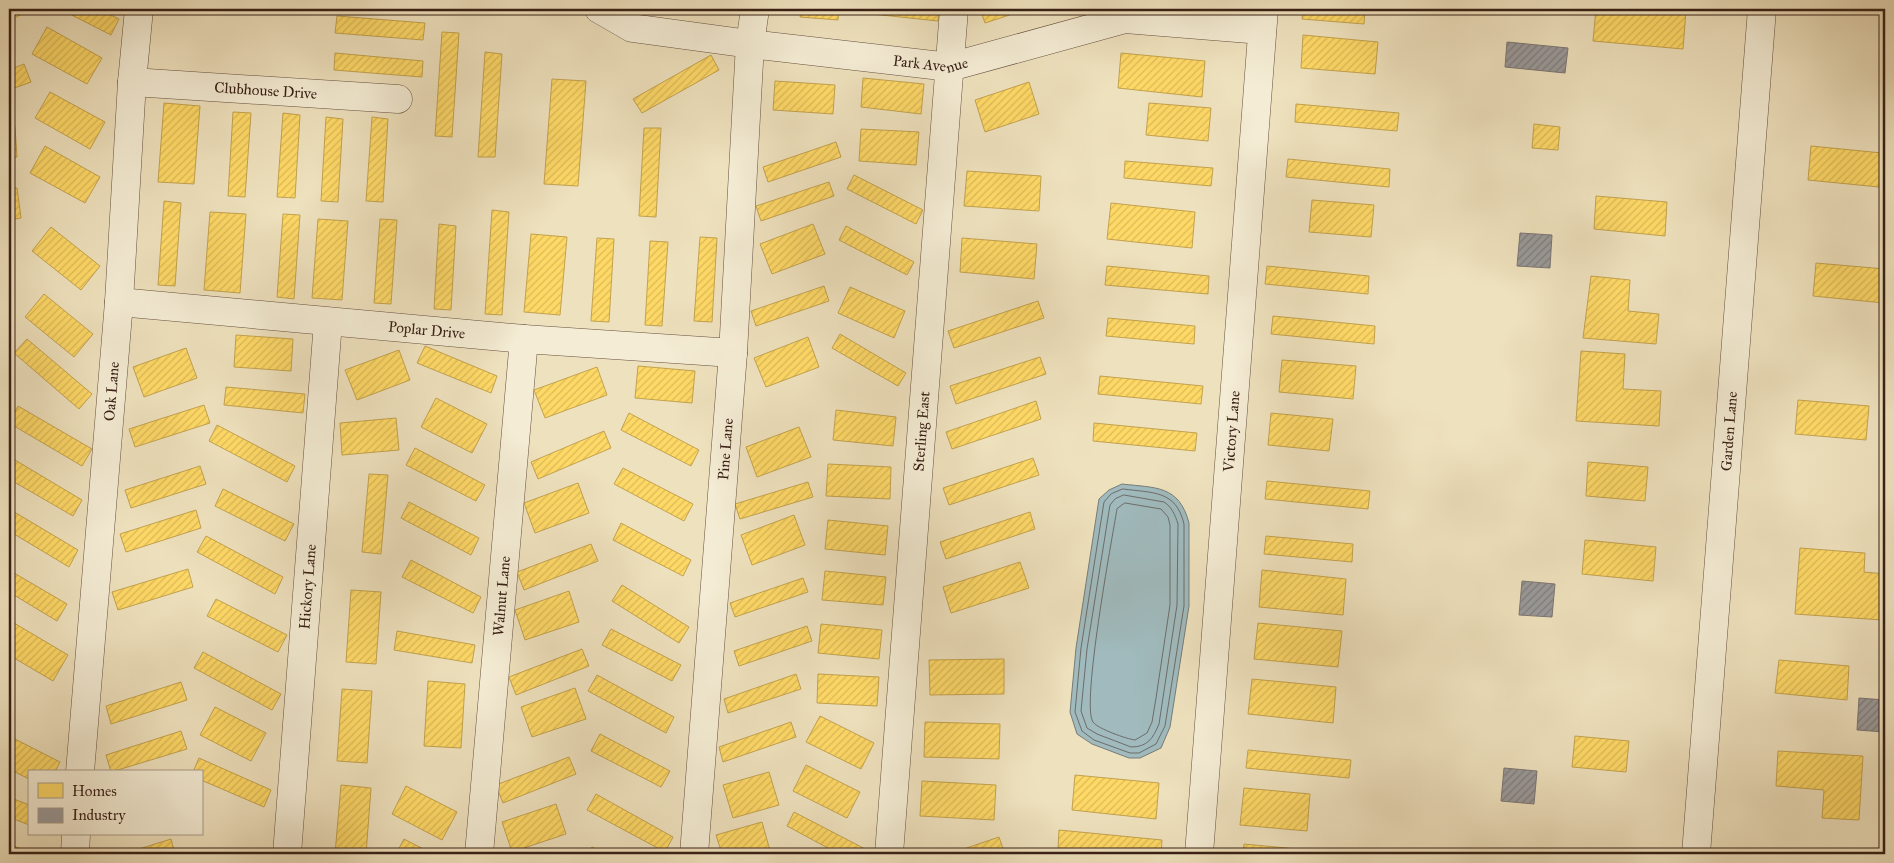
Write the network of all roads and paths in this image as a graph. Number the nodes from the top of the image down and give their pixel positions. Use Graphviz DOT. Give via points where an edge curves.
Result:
graph roads {
  1 [pos="139,9"];
  2 [pos="599,9"];
  3 [pos="755,9"];
  4 [pos="954,9"];
  5 [pos="1762,9"];
  6 [pos="1263,19"];
  7 [pos="750,44"];
  8 [pos="950,67"];
  9 [pos="132,82"];
  10 [pos="398,99"];
  11 [pos="120,302"];
  12 [pos="328,322"];
  13 [pos="524,339"];
  14 [pos="733,353"];
  15 [pos="80,770"];
  16 [pos="76,836"];
  17 [pos="75,854"];
  18 [pos="287,854"];
  19 [pos="479,854"];
  20 [pos="694,854"];
  21 [pos="889,854"];
  22 [pos="1199,854"];
  23 [pos="1696,854"];
  1 -- 9 [label="street, Oak Lane"];
  2 -- 7 [label="street, Park Avenue" via="632,28"];
  3 -- 7 [label="street, Pine Lane"];
  4 -- 8 [label="street, Sterling East"];
  5 -- 23 [label="street, Garden Lane"];
  6 -- 8 [label="street, Park Avenue" via="1125,19"];
  6 -- 22 [label="street, Victory Lane"];
  7 -- 8 [label="street, Park Avenue"];
  7 -- 14 [label="street, Pine Lane"];
  8 -- 21 [label="street, Sterling East"];
  9 -- 10 [label="street, Clubhouse Drive"];
  9 -- 11 [label="street, Oak Lane"];
  11 -- 12 [label="street, Poplar Drive"];
  11 -- 15 [label="street, Oak Lane"];
  12 -- 13 [label="street, Poplar Drive"];
  12 -- 18 [label="street, Hickory Lane"];
  13 -- 14 [label="street, Poplar Drive"];
  13 -- 19 [label="street, Walnut Lane"];
  14 -- 20 [label="street, Pine Lane"];
  16 -- 17 [label="street"];
}
